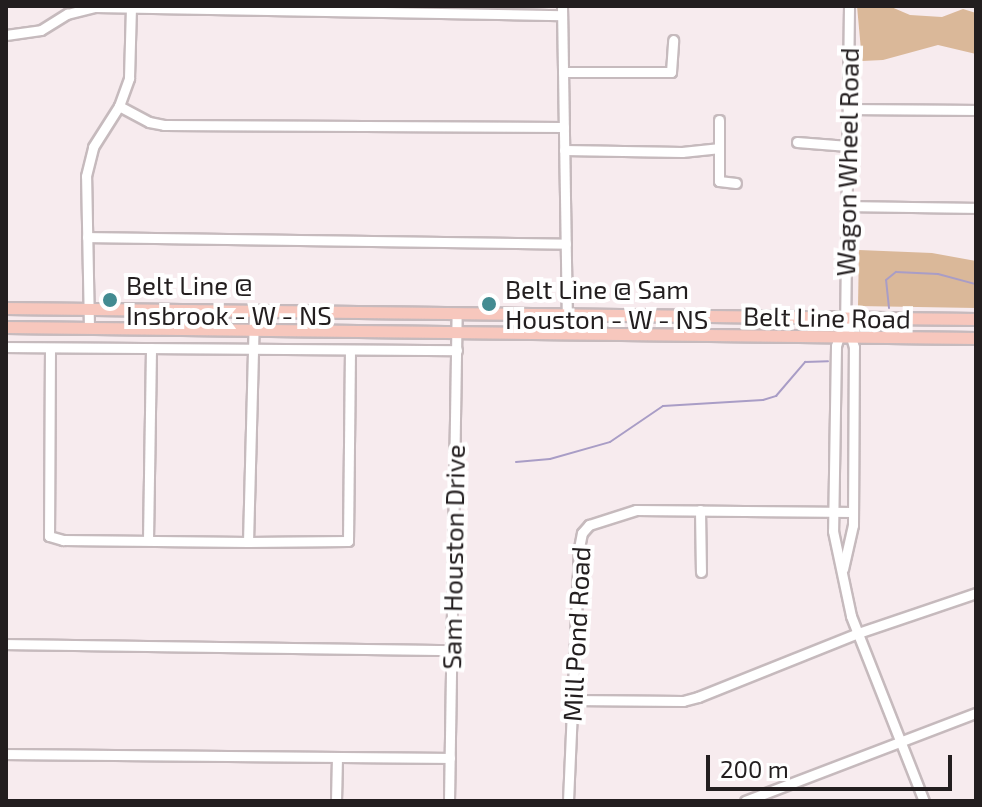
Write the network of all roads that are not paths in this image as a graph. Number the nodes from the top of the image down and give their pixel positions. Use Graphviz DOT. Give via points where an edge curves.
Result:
graph roads {
  1 [pos="131,6"];
  2 [pos="849,6"];
  3 [pos="562,10"];
  4 [pos="6,35"];
  5 [pos="673,40"];
  6 [pos="563,72"];
  7 [pos="119,106"];
  8 [pos="848,109"];
  9 [pos="976,110"];
  10 [pos="719,120"];
  11 [pos="564,127"];
  12 [pos="797,142"];
  13 [pos="848,146"];
  14 [pos="718,148"];
  15 [pos="564,150"];
  16 [pos="736,183"];
  17 [pos="847,206"];
  18 [pos="976,208"];
  19 [pos="87,237"];
  20 [pos="566,244"];
  21 [pos="6,308"];
  22 [pos="89,310"];
  23 [pos="254,311"];
  24 [pos="457,313"];
  25 [pos="567,314"];
  26 [pos="711,316"];
  27 [pos="845,318"];
  28 [pos="976,319"];
  29 [pos="6,327"];
  30 [pos="89,328"];
  31 [pos="253,328"];
  32 [pos="457,331"];
  33 [pos="567,332"];
  34 [pos="711,333"];
  35 [pos="837,336"];
  36 [pos="854,336"];
  37 [pos="976,338"];
  38 [pos="6,347"];
  39 [pos="50,348"];
  40 [pos="151,348"];
  41 [pos="253,349"];
  42 [pos="350,350"];
  43 [pos="457,350"];
  44 [pos="835,393"];
  45 [pos="854,394"];
  46 [pos="700,510"];
  47 [pos="834,512"];
  48 [pos="853,512"];
  49 [pos="148,540"];
  50 [pos="248,542"];
  51 [pos="701,572"];
  52 [pos="842,572"];
  53 [pos="976,593"];
  54 [pos="858,633"];
  55 [pos="6,644"];
  56 [pos="452,650"];
  57 [pos="571,700"];
  58 [pos="976,713"];
  59 [pos="901,740"];
  60 [pos="6,754"];
  61 [pos="337,757"];
  62 [pos="450,758"];
  63 [pos="336,801"];
  64 [pos="449,801"];
  65 [pos="568,801"];
  66 [pos="745,801"];
  67 [pos="924,801"];
  1 -- 3 [label="street"];
  1 -- 4 [label="street" via="78,9 41,30"];
  1 -- 7 [label="street" via="131,64"];
  2 -- 8 [label="street, Wagon Wheel Road"];
  3 -- 6 [label="street"];
  5 -- 6 [label="street" via="671,72"];
  6 -- 11 [label="street"];
  7 -- 11 [label="street" via="164,125"];
  7 -- 19 [label="street" via="90,158"];
  8 -- 9 [label="street"];
  8 -- 13 [label="street, Wagon Wheel Road"];
  10 -- 14 [label="street"];
  11 -- 15 [label="street"];
  12 -- 13 [label="street"];
  13 -- 17 [label="street, Wagon Wheel Road"];
  14 -- 15 [label="street"];
  14 -- 16 [label="street" via="719,181"];
  15 -- 20 [label="street"];
  17 -- 18 [label="street"];
  17 -- 27 [label="street, Wagon Wheel Road"];
  19 -- 20 [label="street"];
  19 -- 22 [label="street"];
  20 -- 25 [label="street"];
  21 -- 22 [label="main road, Belt Line Road"];
  22 -- 23 [label="main road, Belt Line Road"];
  22 -- 30 [label="street"];
  23 -- 24 [label="main road, Belt Line Road"];
  23 -- 31 [label="street"];
  24 -- 25 [label="main road, Belt Line Road"];
  24 -- 32 [label="street, Sam Houston Drive"];
  25 -- 26 [label="main road, Belt Line Road"];
  25 -- 33 [label="street"];
  26 -- 27 [label="main road, Belt Line Road"];
  26 -- 34 [label="main road"];
  27 -- 28 [label="main road, Belt Line Road"];
  27 -- 35 [label="street, Wagon Wheel Road"];
  27 -- 36 [label="street, Wagon Wheel Road"];
  29 -- 30 [label="main road, Belt Line Road"];
  30 -- 31 [label="main road, Belt Line Road"];
  31 -- 32 [label="main road, Belt Line Road"];
  31 -- 41 [label="street"];
  32 -- 33 [label="main road, Belt Line Road"];
  32 -- 43 [label="street, Sam Houston Drive"];
  33 -- 34 [label="main road, Belt Line Road"];
  34 -- 35 [label="main road, Belt Line Road"];
  35 -- 36 [label="main road, Belt Line Road"];
  35 -- 44 [label="street, Wagon Wheel Road"];
  36 -- 37 [label="main road, Belt Line Road"];
  36 -- 45 [label="street, Wagon Wheel Road"];
  38 -- 39 [label="street"];
  39 -- 40 [label="street"];
  39 -- 49 [label="street" via="49,536"];
  40 -- 41 [label="street"];
  40 -- 49 [label="street"];
  41 -- 42 [label="street"];
  41 -- 50 [label="street"];
  42 -- 43 [label="street"];
  42 -- 50 [label="street" via="348,541"];
  43 -- 56 [label="street, Sam Houston Drive"];
  44 -- 45 [label="street"];
  44 -- 47 [label="street, Wagon Wheel Road"];
  45 -- 48 [label="street, Wagon Wheel Road"];
  46 -- 47 [label="street, Mill Pond Road"];
  46 -- 51 [label="street"];
  46 -- 57 [label="street, Mill Pond Road" via="636,510 589,525 582,533"];
  47 -- 48 [label="street, Mill Pond Road"];
  47 -- 52 [label="street, Wagon Wheel Road"];
  48 -- 52 [label="street, Wagon Wheel Road"];
  49 -- 50 [label="street"];
  52 -- 54 [label="street, Wagon Wheel Road"];
  53 -- 54 [label="street"];
  54 -- 57 [label="street" via="683,701"];
  54 -- 59 [label="street, Wagon Wheel Road"];
  55 -- 56 [label="street"];
  56 -- 62 [label="street, Sam Houston Drive"];
  57 -- 65 [label="street, Mill Pond Road"];
  58 -- 59 [label="street"];
  59 -- 66 [label="street"];
  59 -- 67 [label="street, Wagon Wheel Road"];
  60 -- 61 [label="street"];
  61 -- 62 [label="street"];
  61 -- 63 [label="street"];
  62 -- 64 [label="street, Sam Houston Drive"];
}
